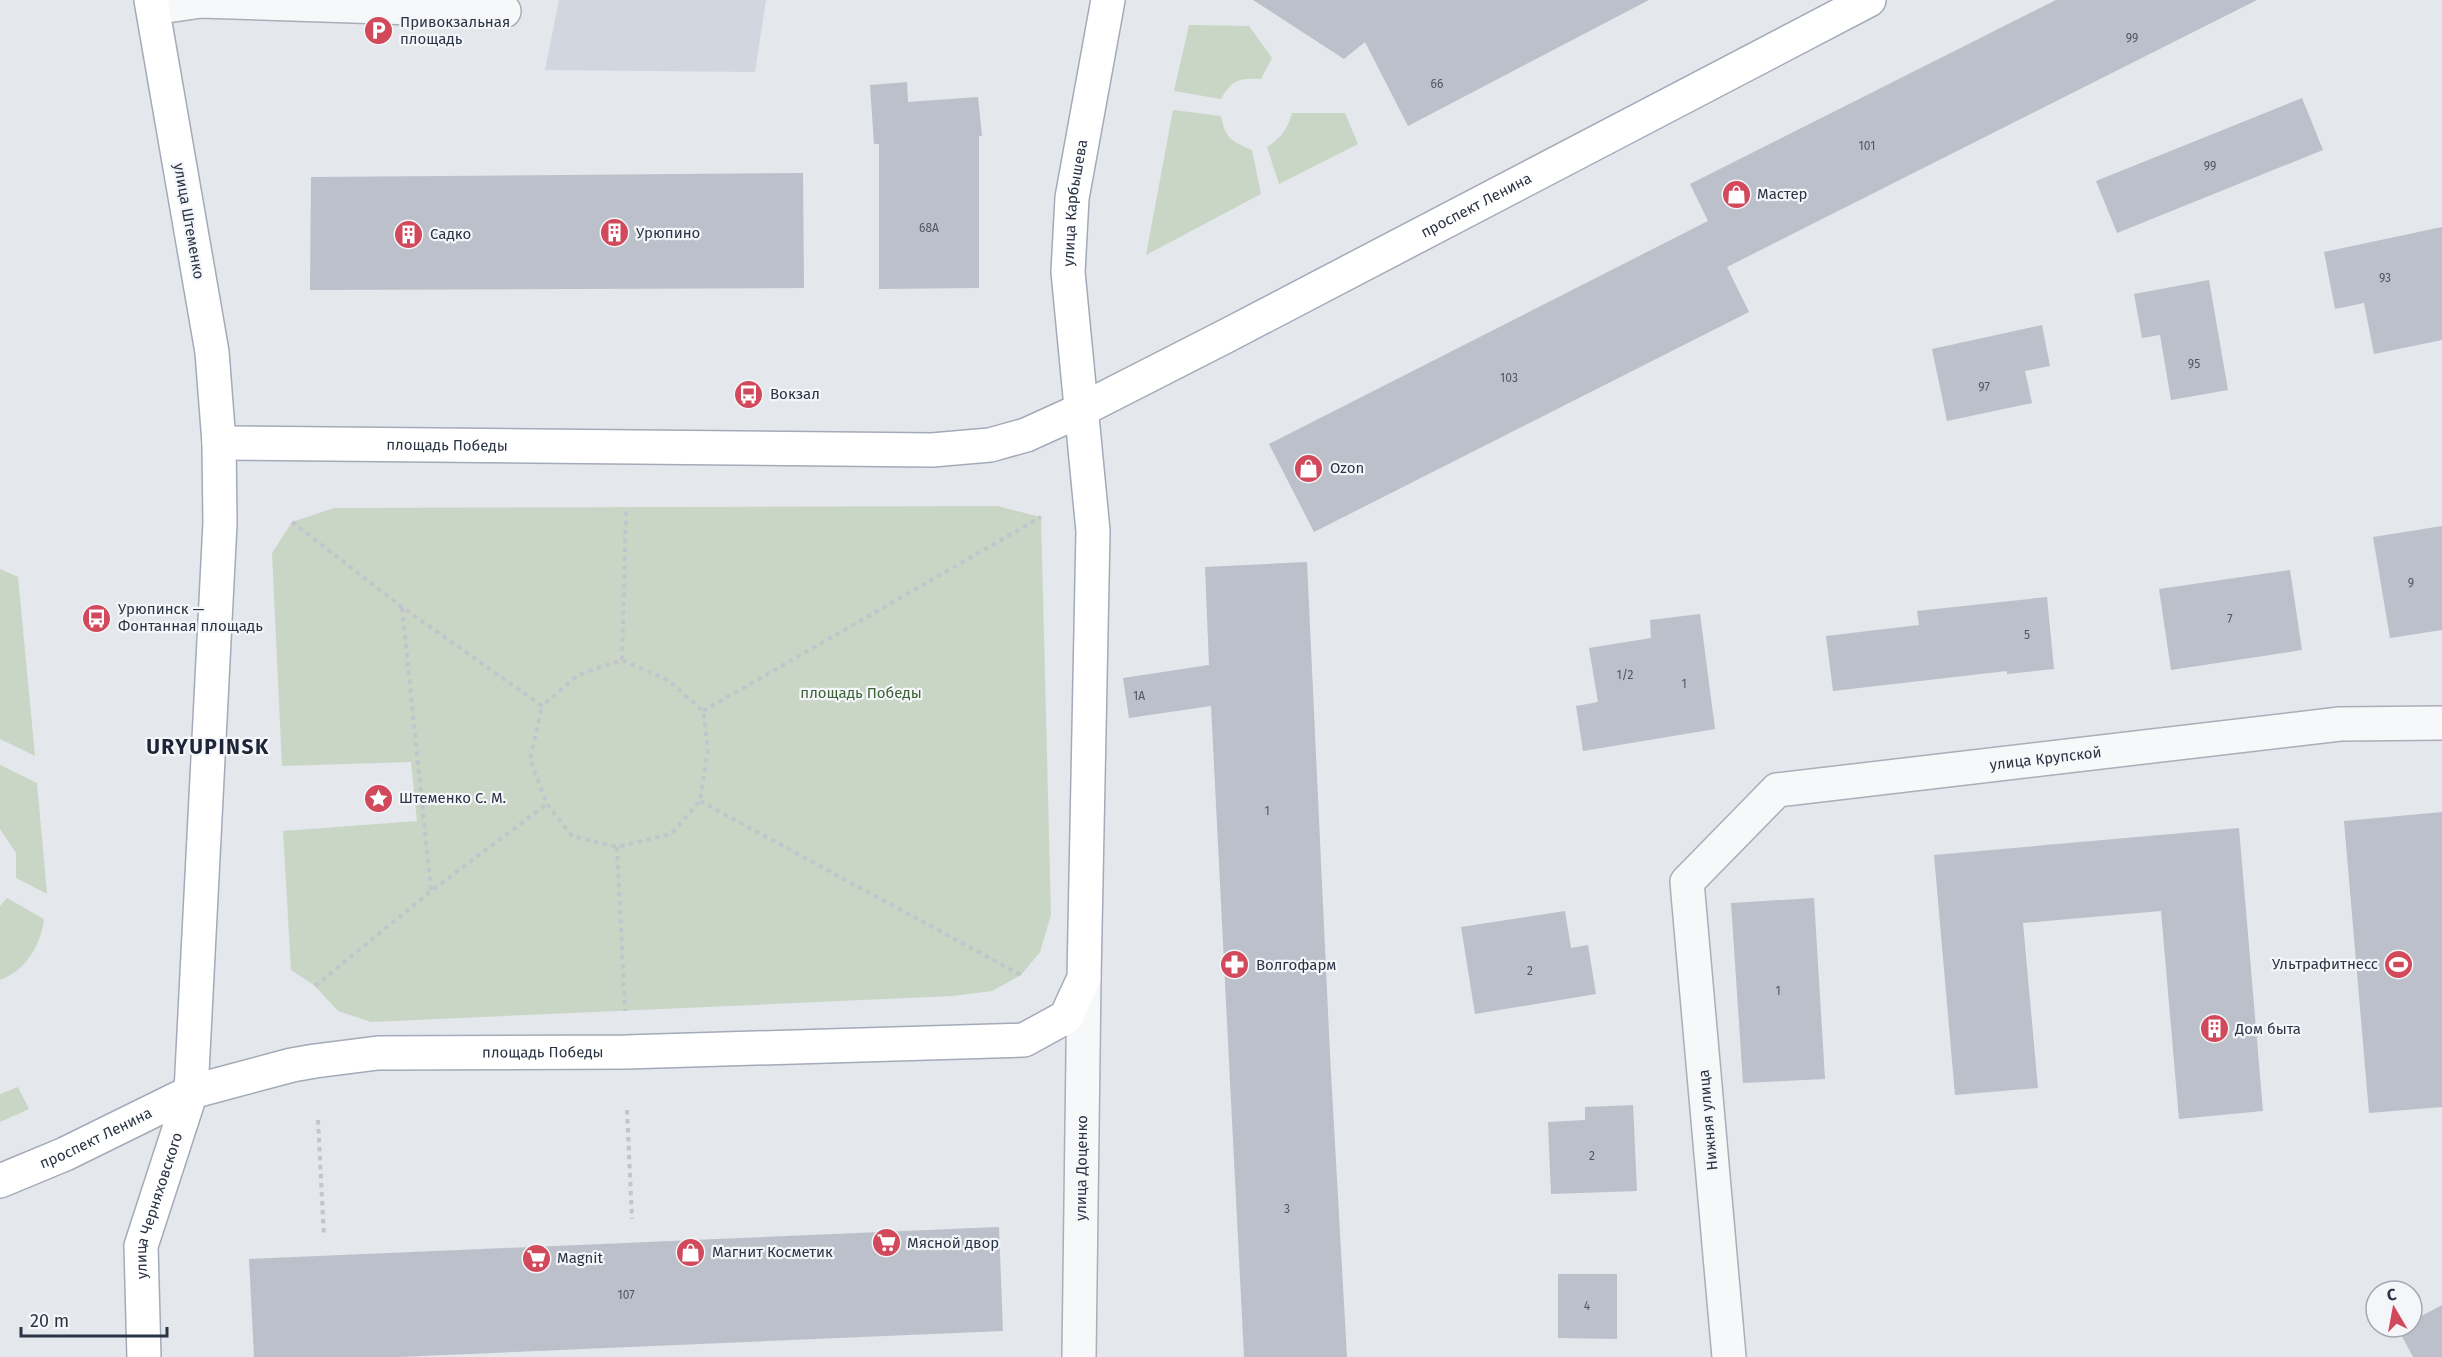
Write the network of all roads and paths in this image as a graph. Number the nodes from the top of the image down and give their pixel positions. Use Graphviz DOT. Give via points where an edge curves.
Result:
graph roads {
  1 [pos="1108,0"];
  2 [pos="1869,0"];
  3 [pos="152,4"];
  4 [pos="504,11"];
  5 [pos="1081,410"];
  6 [pos="219,443"];
  7 [pos="626,508"];
  8 [pos="1041,517"];
  9 [pos="292,522"];
  10 [pos="402,607"];
  11 [pos="622,660"];
  12 [pos="542,706"];
  13 [pos="703,711"];
  14 [pos="2442,723"];
  15 [pos="700,801"];
  16 [pos="547,804"];
  17 [pos="617,847"];
  18 [pos="1687,882"];
  19 [pos="431,891"];
  20 [pos="1021,975"];
  21 [pos="1084,978"];
  22 [pos="315,986"];
  23 [pos="625,1011"];
  24 [pos="191,1092"];
  25 [pos="627,1110"];
  26 [pos="318,1120"];
  27 [pos="0,1180"];
  28 [pos="632,1220"];
  29 [pos="324,1237"];
  30 [pos="144,1357"];
  31 [pos="1078,1357"];
  32 [pos="1728,1357"];
  1 -- 5 [label="main road, улица Карбышева" via="1072,198 1068,272"];
  2 -- 5 [label="main road, проспект Ленина"];
  3 -- 4 [label="street" via="201,1"];
  3 -- 6 [label="main road, улица Штеменко" via="212,352"];
  5 -- 6 [label="main road, площадь Победы" via="1026,435 990,445 932,450"];
  5 -- 21 [label="main road, площадь Победы" via="1093,531"];
  6 -- 24 [label="main road" via="220,523"];
  7 -- 11 [label="path"];
  8 -- 13 [label="path"];
  9 -- 10 [label="path"];
  10 -- 12 [label="path"];
  10 -- 19 [label="path"];
  11 -- 12 [label="path" via="578,675"];
  11 -- 13 [label="path" via="668,680"];
  12 -- 16 [label="path" via="530,760"];
  13 -- 15 [label="path" via="708,748"];
  14 -- 18 [label="street, улица Крупской" via="2340,724 1777,790"];
  15 -- 17 [label="path" via="671,834"];
  15 -- 20 [label="path"];
  16 -- 17 [label="path" via="572,836"];
  16 -- 19 [label="path"];
  17 -- 23 [label="path"];
  18 -- 32 [label="street, Нижняя улица"];
  19 -- 22 [label="path"];
  21 -- 24 [label="main road, площадь Победы" via="1066,1017 1024,1040 626,1052 378,1053 292,1065"];
  21 -- 31 [label="street, улица Доценко"];
  24 -- 27 [label="main road, проспект Ленина" via="65,1154"];
  24 -- 30 [label="main road, улица Черняховского" via="141,1246"];
  25 -- 28 [label="path"];
  26 -- 29 [label="path"];
}
